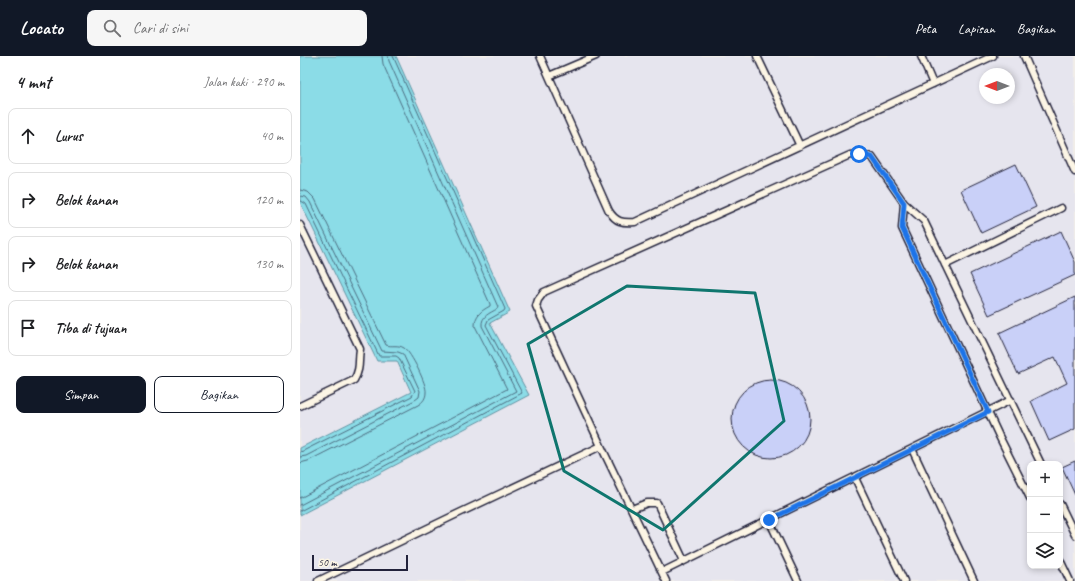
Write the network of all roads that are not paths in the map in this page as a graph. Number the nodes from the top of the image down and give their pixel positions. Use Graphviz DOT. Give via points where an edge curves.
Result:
graph roads {
  1 [pos="540,56"];
  2 [pos="596,56"];
  3 [pos="757,56"];
  4 [pos="921,56"];
  5 [pos="993,56"];
  6 [pos="1024,56"];
  7 [pos="550,76"];
  8 [pos="933,84"];
  9 [pos="800,146"];
  10 [pos="1075,172"];
  11 [pos="904,203"];
  12 [pos="1061,208"];
  13 [pos="300,224"];
  14 [pos="945,265"];
  15 [pos="1011,400"];
  16 [pos="300,406"];
  17 [pos="988,412"];
  18 [pos="601,446"];
  19 [pos="912,449"];
  20 [pos="1040,461"];
  21 [pos="855,478"];
  22 [pos="1030,497"];
  23 [pos="632,509"];
  24 [pos="1063,509"];
  25 [pos="769,520"];
  26 [pos="1073,524"];
  27 [pos="1075,535"];
  28 [pos="684,561"];
  29 [pos="1063,568"];
  30 [pos="662,572"];
  31 [pos="1068,580"];
  32 [pos="318,581"];
  33 [pos="666,581"];
  34 [pos="798,581"];
  35 [pos="904,581"];
  36 [pos="974,581"];
  1 -- 7 [label="lane"];
  2 -- 7 [label="lane"];
  3 -- 9 [label="lane"];
  4 -- 8 [label="lane"];
  5 -- 8 [label="lane"];
  6 -- 10 [label="lane"];
  7 -- 9 [label="lane" via="609,211 614,219 624,223 635,222"];
  8 -- 9 [label="lane"];
  11 -- 14 [label="lane" via="924,221"];
  11 -- 17 [label="lane" via="902,228"];
  11 -- 18 [label="lane" via="872,157 850,155 544,292 536,306"];
  12 -- 14 [label="lane"];
  13 -- 16 [label="lane" via="360,349 359,368 354,380"];
  14 -- 15 [label="lane"];
  15 -- 17 [label="lane"];
  15 -- 20 [label="lane"];
  17 -- 19 [label="lane"];
  17 -- 22 [label="lane"];
  18 -- 23 [label="lane"];
  18 -- 32 [label="lane"];
  19 -- 21 [label="lane"];
  19 -- 36 [label="lane"];
  21 -- 25 [label="lane"];
  21 -- 35 [label="lane"];
  23 -- 28 [label="lane" via="647,503 657,503"];
  23 -- 30 [label="lane"];
  24 -- 26 [label="lane"];
  25 -- 28 [label="lane"];
  25 -- 34 [label="lane"];
  26 -- 27 [label="lane"];
  28 -- 30 [label="lane"];
  29 -- 31 [label="lane"];
  30 -- 33 [label="lane"];
}
